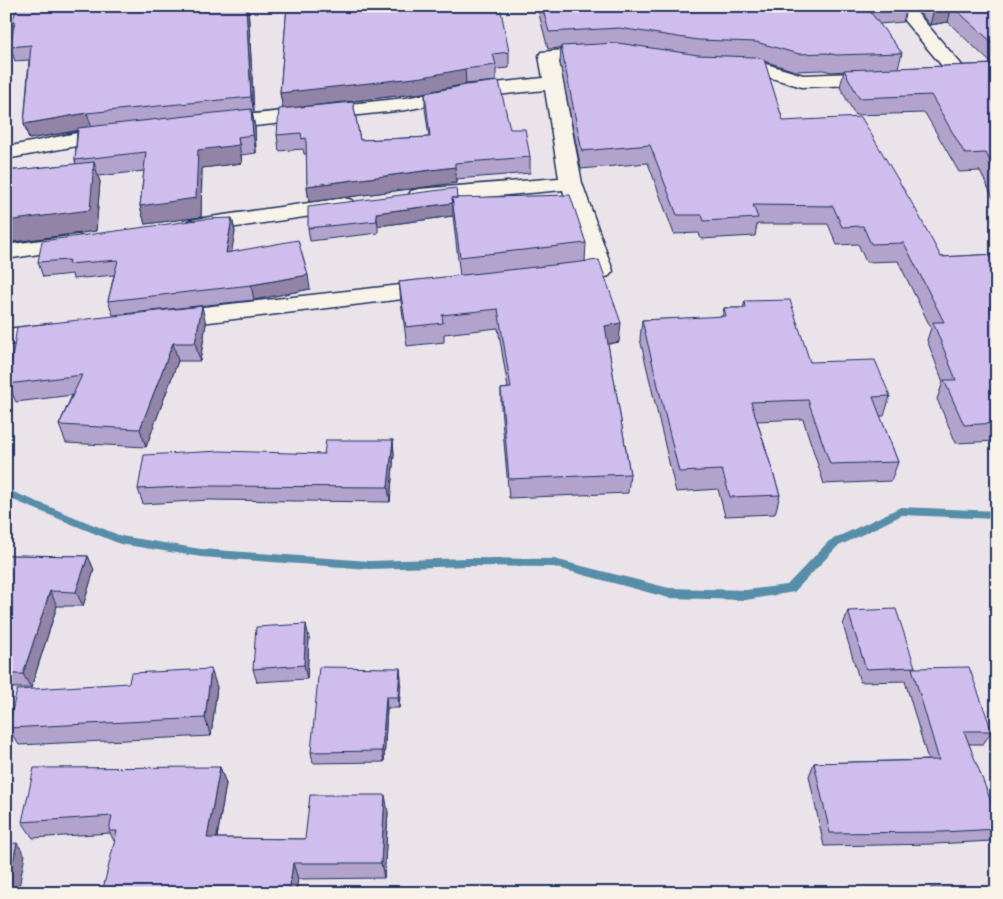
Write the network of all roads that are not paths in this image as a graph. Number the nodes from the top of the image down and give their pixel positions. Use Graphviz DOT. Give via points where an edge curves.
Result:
graph roads {
  1 [pos="17,6"];
  2 [pos="901,6"];
  3 [pos="6,35"];
  4 [pos="617,52"];
  5 [pos="715,65"];
  6 [pos="932,76"];
  7 [pos="903,77"];
  8 [pos="554,83"];
  9 [pos="198,126"];
  10 [pos="131,133"];
  11 [pos="6,153"];
  12 [pos="571,183"];
  13 [pos="403,198"];
  14 [pos="365,203"];
  15 [pos="171,229"];
  16 [pos="94,240"];
  17 [pos="6,252"];
  18 [pos="552,276"];
  19 [pos="463,286"];
  20 [pos="147,321"];
  21 [pos="78,329"];
  22 [pos="6,337"];
  1 -- 3 [label="street"];
  2 -- 6 [label="street" via="970,74"];
  4 -- 8 [label="street" via="548,56"];
  5 -- 7 [label="street" via="753,66 802,81"];
  8 -- 9 [label="street" via="466,92 406,104"];
  8 -- 12 [label="street"];
  10 -- 11 [label="street" via="92,136"];
  12 -- 13 [label="street"];
  12 -- 18 [label="street" via="601,271"];
  14 -- 15 [label="street"];
  16 -- 17 [label="street"];
  19 -- 20 [label="street"];
  21 -- 22 [label="street"];
}
